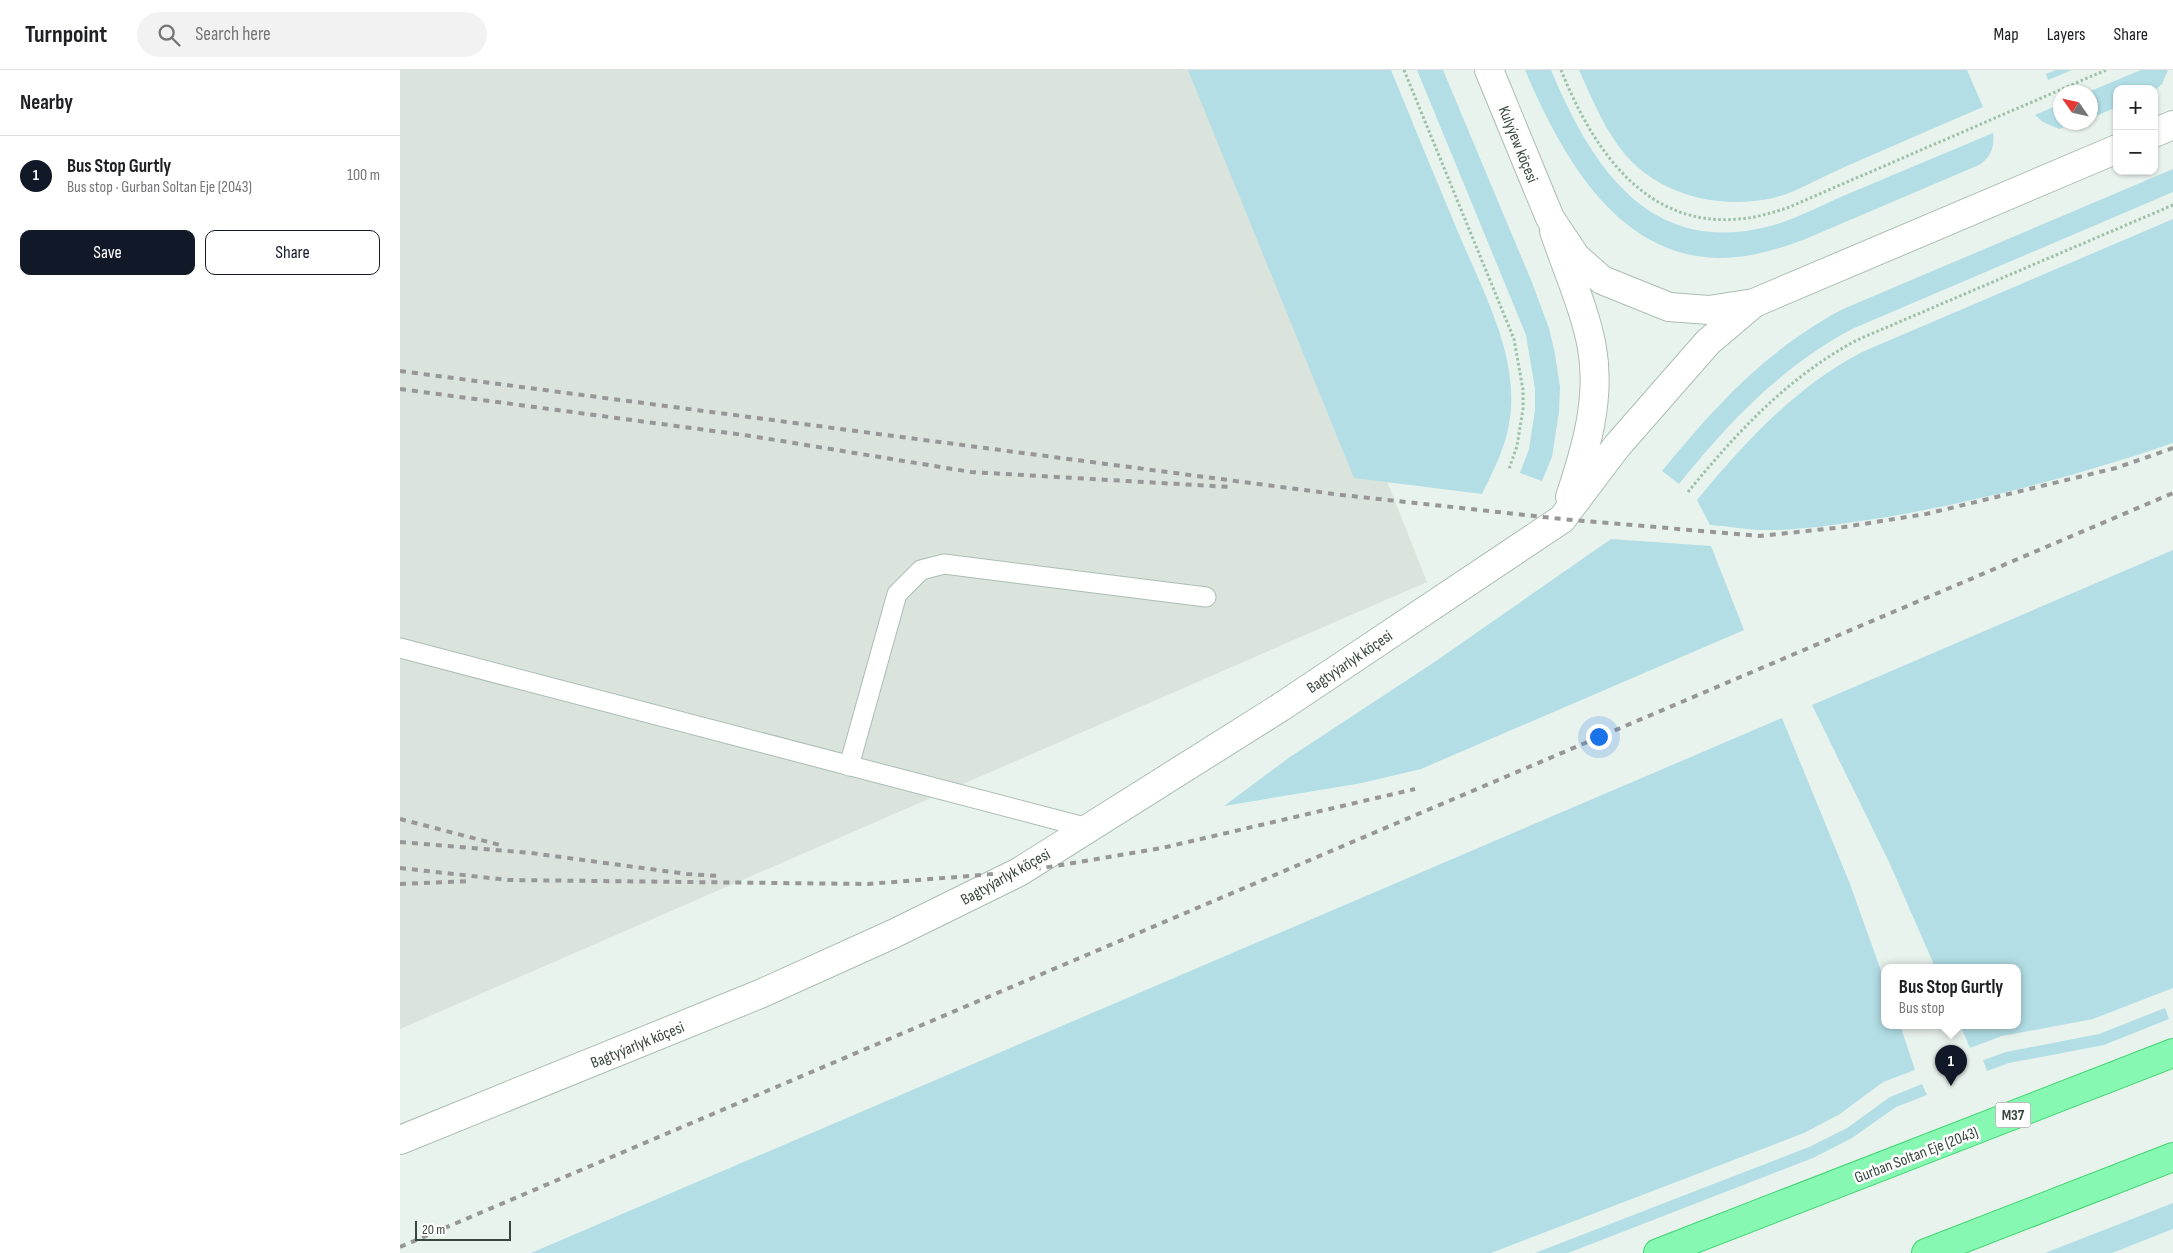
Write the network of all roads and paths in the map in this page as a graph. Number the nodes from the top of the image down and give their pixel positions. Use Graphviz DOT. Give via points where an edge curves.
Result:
graph roads {
  1 [pos="1404,70"];
  2 [pos="1489,70"];
  3 [pos="1561,70"];
  4 [pos="2106,70"];
  5 [pos="2173,126"];
  6 [pos="2158,132"];
  7 [pos="2113,151"];
  8 [pos="2173,206"];
  9 [pos="1550,218"];
  10 [pos="1754,303"];
  11 [pos="1508,469"];
  12 [pos="1688,492"];
  13 [pos="1562,519"];
  14 [pos="1206,597"];
  15 [pos="400,648"];
  16 [pos="849,766"];
  17 [pos="1088,828"];
  18 [pos="2173,1052"];
  19 [pos="400,1140"];
  20 [pos="2173,1157"];
  21 [pos="1658,1253"];
  22 [pos="1926,1253"];
  1 -- 11 [label="path" via="1514,339 1523,409 1517,446"];
  2 -- 9 [label="street, Kulyýew köçesi"];
  3 -- 4 [label="path" via="1581,112 1620,173 1637,188 1678,213 1717,220 1739,220 1787,208"];
  5 -- 6 [label="street"];
  7 -- 10 [label="street"];
  8 -- 12 [label="path" via="1857,340 1831,354 1783,390 1751,420"];
  9 -- 10 [label="street" via="1576,257 1602,280 1634,295 1669,307 1709,310"];
  9 -- 13 [label="street" via="1592,348 1594,379 1586,449"];
  10 -- 13 [label="street, Bagtyýarlyk köçesi" via="1708,342 1617,446"];
  13 -- 17 [label="street, Bagtyýarlyk köçesi" via="1281,707"];
  14 -- 16 [label="lane" via="944,564 921,570 897,594"];
  15 -- 16 [label="lane"];
  16 -- 17 [label="lane"];
  17 -- 19 [label="street, Bagtyýarlyk köçesi" via="1018,872 769,990"];
  18 -- 21 [label="highway, Gurban Soltan Eje (2043) / M37"];
  20 -- 22 [label="highway"];
}
